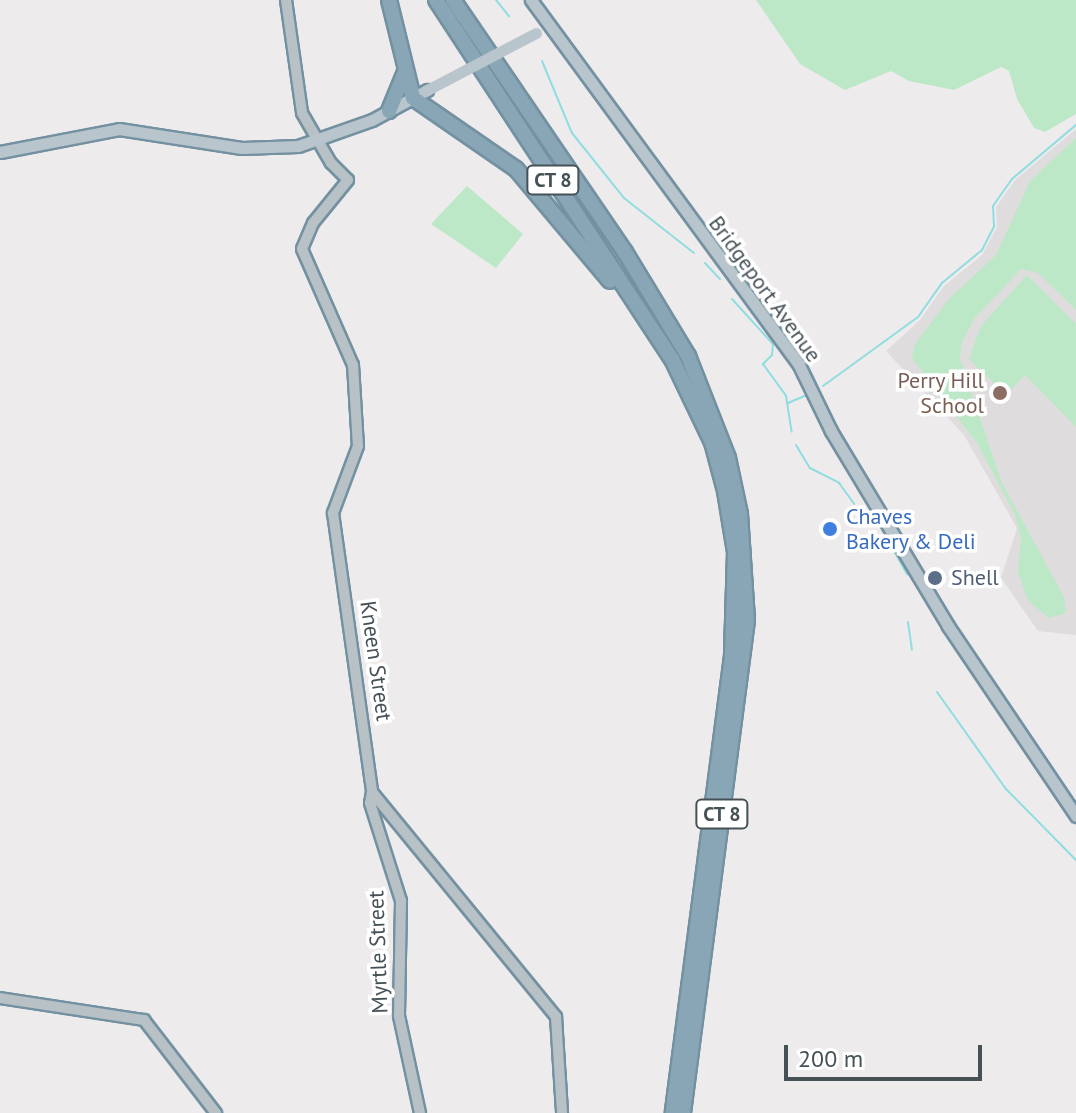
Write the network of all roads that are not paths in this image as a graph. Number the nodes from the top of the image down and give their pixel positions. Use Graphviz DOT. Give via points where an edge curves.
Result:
graph roads {
  1 [pos="286,0"];
  2 [pos="389,0"];
  3 [pos="436,0"];
  4 [pos="453,0"];
  5 [pos="465,0"];
  6 [pos="531,0"];
  7 [pos="541,31"];
  8 [pos="498,65"];
  9 [pos="405,68"];
  10 [pos="413,98"];
  11 [pos="389,111"];
  12 [pos="317,143"];
  13 [pos="0,152"];
  14 [pos="672,359"];
  15 [pos="730,489"];
  16 [pos="735,517"];
  17 [pos="372,792"];
  18 [pos="1076,816"];
  19 [pos="0,998"];
  20 [pos="216,1113"];
  21 [pos="420,1113"];
  22 [pos="562,1113"];
  23 [pos="673,1113"];
  24 [pos="683,1113"];
  1 -- 12 [label="street" via="296,88"];
  2 -- 9 [label="highway"];
  3 -- 14 [label="highway, CT 8"];
  4 -- 8 [label="highway, CT 8"];
  5 -- 8 [label="highway"];
  6 -- 7 [label="main road, Bridgeport Avenue"];
  7 -- 10 [label="main road, bridge"];
  7 -- 18 [label="main road, Bridgeport Avenue" via="799,365 831,431 948,626"];
  8 -- 15 [label="highway, CT 8" via="625,252 688,356 711,410"];
  9 -- 10 [label="highway"];
  9 -- 11 [label="highway" via="401,92"];
  10 -- 11 [label="main road"];
  10 -- 14 [label="highway" via="526,179"];
  11 -- 12 [label="main road"];
  12 -- 13 [label="main road" via="242,148 119,129"];
  12 -- 17 [label="street, Kneen Street" via="348,180 313,223 302,249 353,365 358,446 333,513"];
  14 -- 15 [label="highway, CT 8"];
  15 -- 16 [label="highway, CT 8"];
  16 -- 23 [label="highway, CT 8" via="732,656"];
  16 -- 24 [label="highway, CT 8" via="747,620"];
  17 -- 21 [label="street, Myrtle Street" via="370,803 401,901 399,1016"];
  17 -- 22 [label="street" via="555,1014"];
  19 -- 20 [label="street" via="144,1020"];
}
